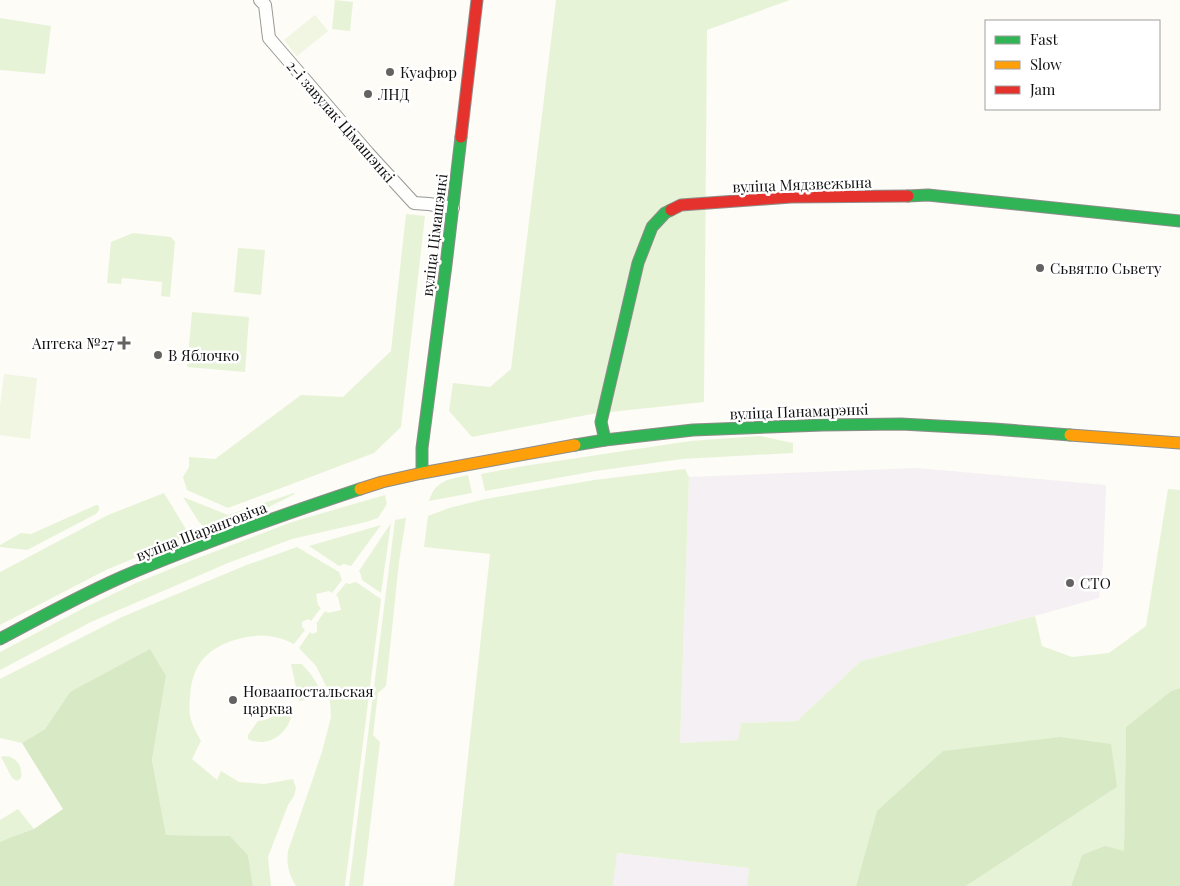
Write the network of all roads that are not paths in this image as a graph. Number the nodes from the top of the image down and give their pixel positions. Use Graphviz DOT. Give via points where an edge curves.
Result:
graph roads {
  1 [pos="260,0"];
  2 [pos="477,0"];
  3 [pos="453,208"];
  4 [pos="1180,221"];
  5 [pos="605,440"];
  6 [pos="1180,443"];
  7 [pos="422,473"];
  8 [pos="0,639"];
  1 -- 3 [label="street, 2-і завулак Цімашэнкі" via="265,5 270,38 414,203"];
  2 -- 3 [label="main road, вуліца Цімашэнкі"];
  3 -- 7 [label="main road, вуліца Цімашэнкі" via="422,448"];
  4 -- 5 [label="main road, вуліца Мядзвежына" via="928,195 791,197 680,205 665,213 652,226 638,263 601,422"];
  5 -- 6 [label="main road, вуліца Панамарэнкі" via="693,430 901,424"];
  5 -- 7 [label="main road, вуліца Панамарэнкі"];
  7 -- 8 [label="main road, вуліца Шаранговіча" via="382,482 201,545 120,578"];
}
